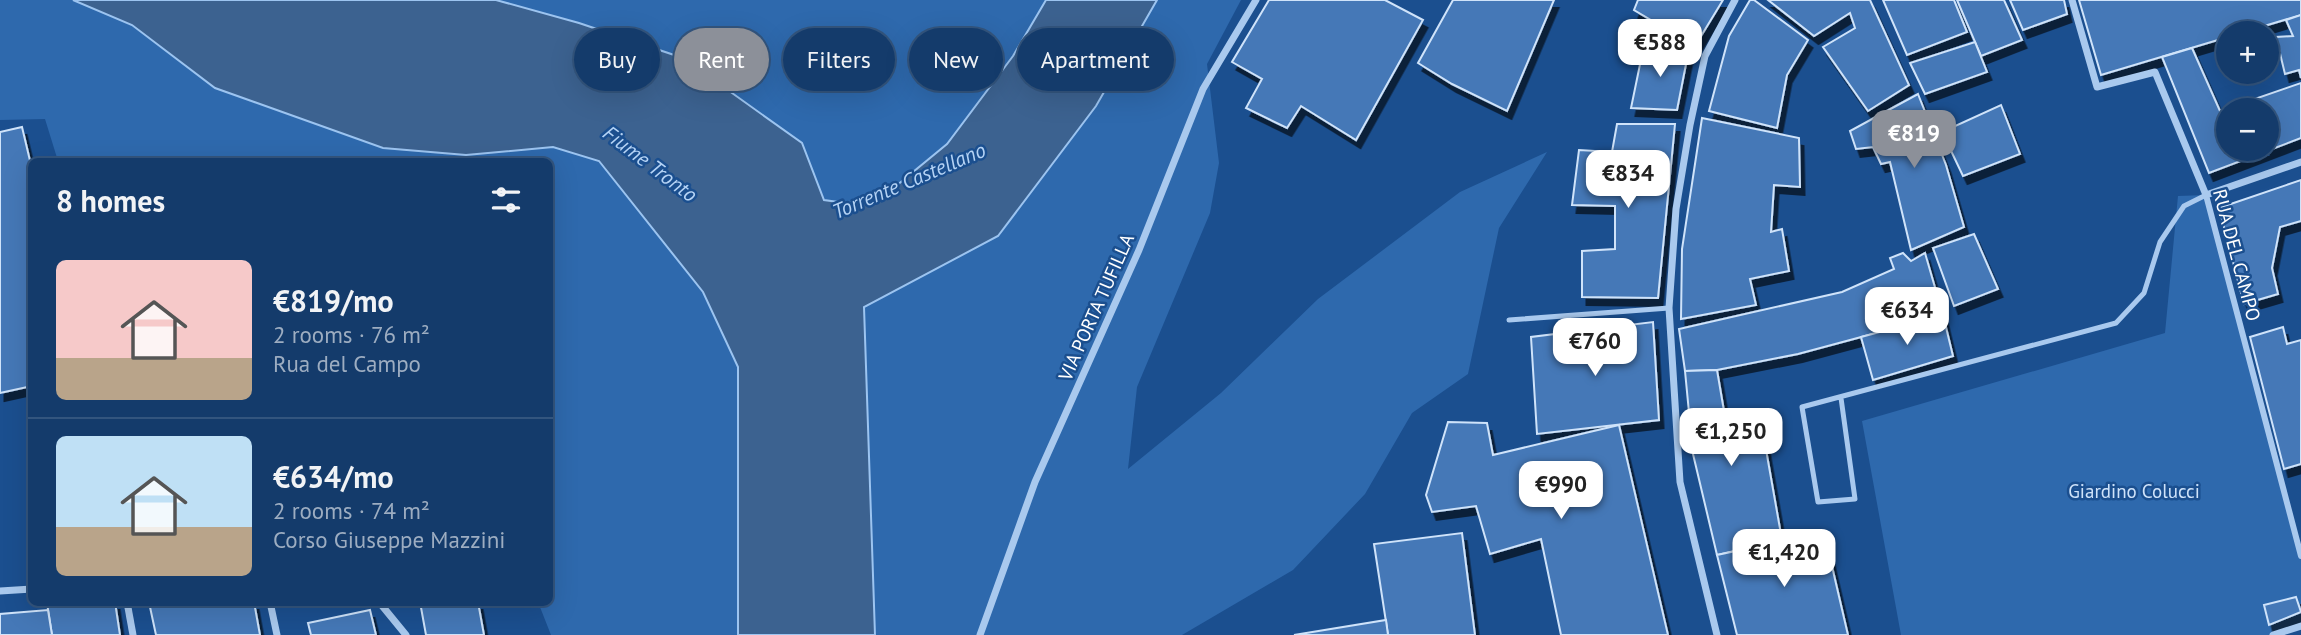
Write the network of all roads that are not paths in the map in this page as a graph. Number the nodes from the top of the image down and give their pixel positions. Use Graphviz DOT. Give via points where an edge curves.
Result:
graph roads {
  1 [pos="1256,0"];
  2 [pos="1735,0"];
  3 [pos="2072,0"];
  4 [pos="2301,162"];
  5 [pos="2206,194"];
  6 [pos="1669,308"];
  7 [pos="1509,320"];
  8 [pos="1841,398"];
  9 [pos="2301,556"];
  10 [pos="28,589"];
  11 [pos="0,592"];
  12 [pos="128,606"];
  13 [pos="271,606"];
  14 [pos="382,606"];
  15 [pos="2301,626"];
  16 [pos="133,635"];
  17 [pos="277,635"];
  18 [pos="406,635"];
  19 [pos="980,635"];
  20 [pos="1717,635"];
  21 [pos="2273,635"];
  1 -- 19 [label="street, VIA PORTA TUFILLA" via="1203,89 1139,250 1035,482"];
  2 -- 6 [label="street" via="1705,56 1690,124 1676,209"];
  3 -- 5 [label="street, RUA DEL CAMPO" via="2098,88 2155,72"];
  4 -- 5 [label="street"];
  5 -- 8 [label="lane" via="2184,206 2160,242 2144,293 2116,323"];
  5 -- 9 [label="street, RUA DEL CAMPO"];
  6 -- 7 [label="lane"];
  6 -- 20 [label="street" via="1680,482"];
  8 -- 8 [label="lane" via="1855,499 1818,502 1802,407"];
  10 -- 11 [label="street"];
  12 -- 16 [label="street"];
  13 -- 17 [label="street"];
  14 -- 18 [label="street"];
  15 -- 21 [label="street"];
}
